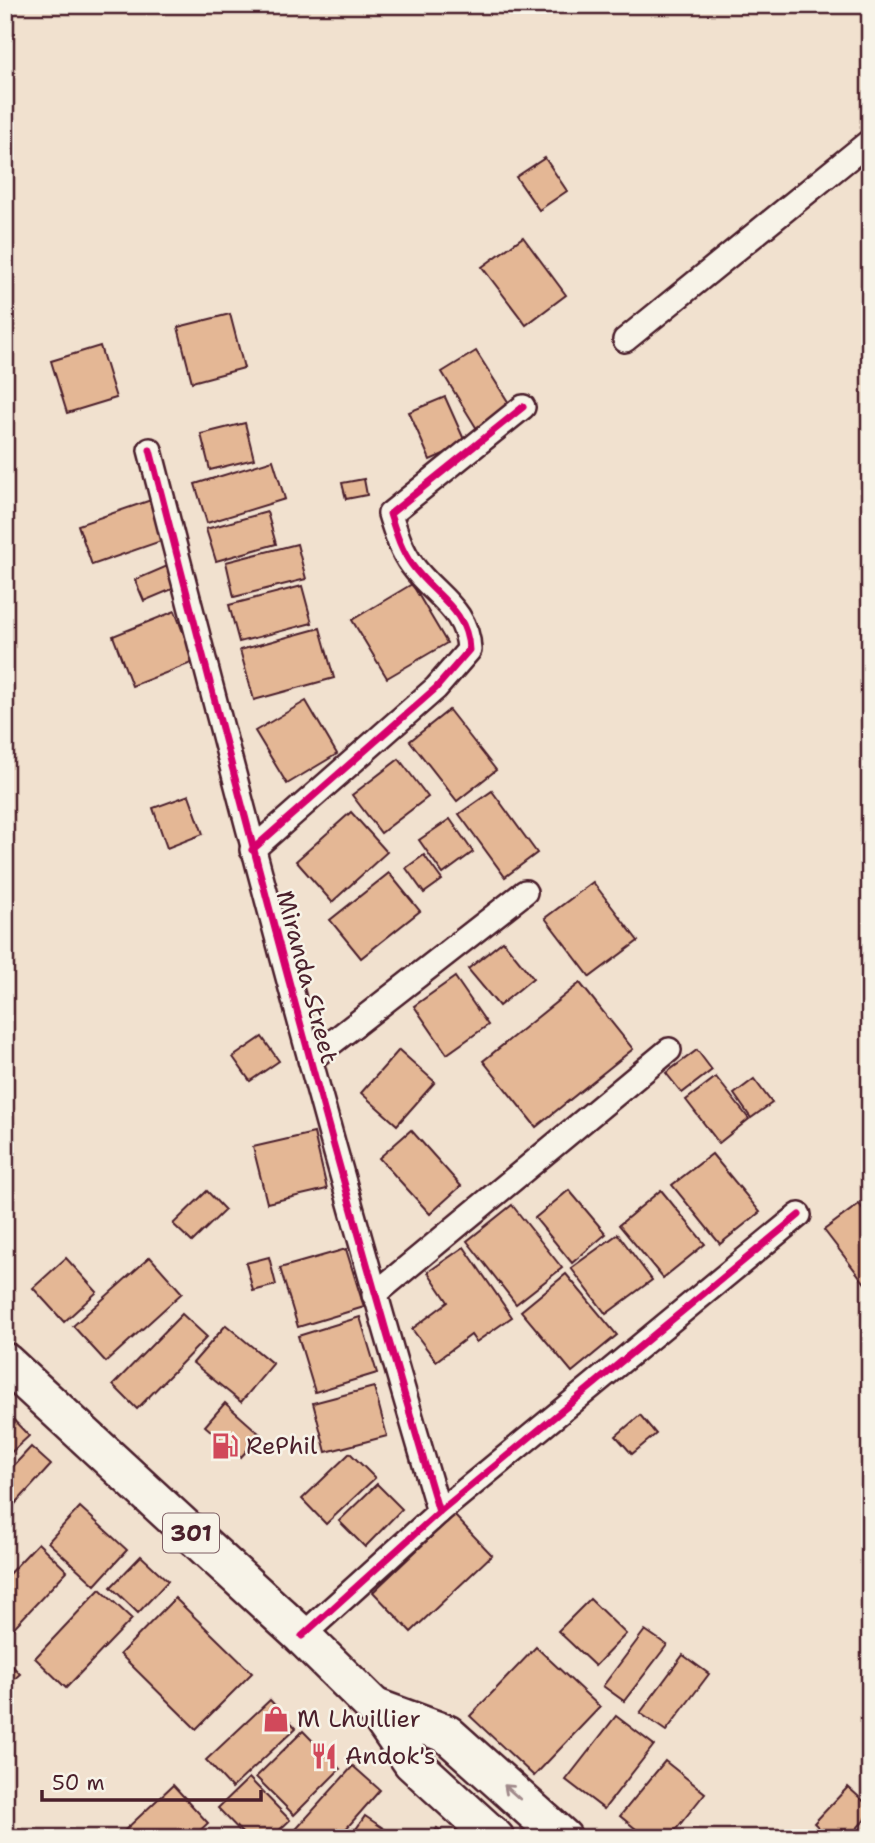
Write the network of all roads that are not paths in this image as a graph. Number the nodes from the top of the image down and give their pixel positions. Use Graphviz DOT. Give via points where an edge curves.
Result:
graph roads {
  1 [pos="870,141"];
  2 [pos="625,340"];
  3 [pos="523,407"];
  4 [pos="150,450"];
  5 [pos="252,850"];
  6 [pos="525,892"];
  7 [pos="669,1050"];
  8 [pos="310,1060"];
  9 [pos="799,1215"];
  10 [pos="374,1295"];
  11 [pos="5,1362"];
  12 [pos="439,1512"];
  13 [pos="302,1636"];
  14 [pos="374,1707"];
  15 [pos="495,1838"];
  16 [pos="563,1838"];
  1 -- 2 [label="street"];
  3 -- 5 [label="street" via="390,514 398,542 413,567 452,604 468,634 468,650 436,688"];
  4 -- 5 [label="street, Miranda Street"];
  5 -- 8 [label="street, Miranda Street"];
  6 -- 8 [label="street"];
  7 -- 10 [label="street"];
  8 -- 10 [label="street, Miranda Street"];
  9 -- 12 [label="street"];
  10 -- 12 [label="street, Miranda Street"];
  11 -- 13 [label="main road, 301"];
  12 -- 13 [label="street"];
  13 -- 14 [label="main road, 301"];
  14 -- 15 [label="main road, 301" via="412,1762"];
  16 -- 14 [label="main road, 301, one-way" via="447,1734"];
}
